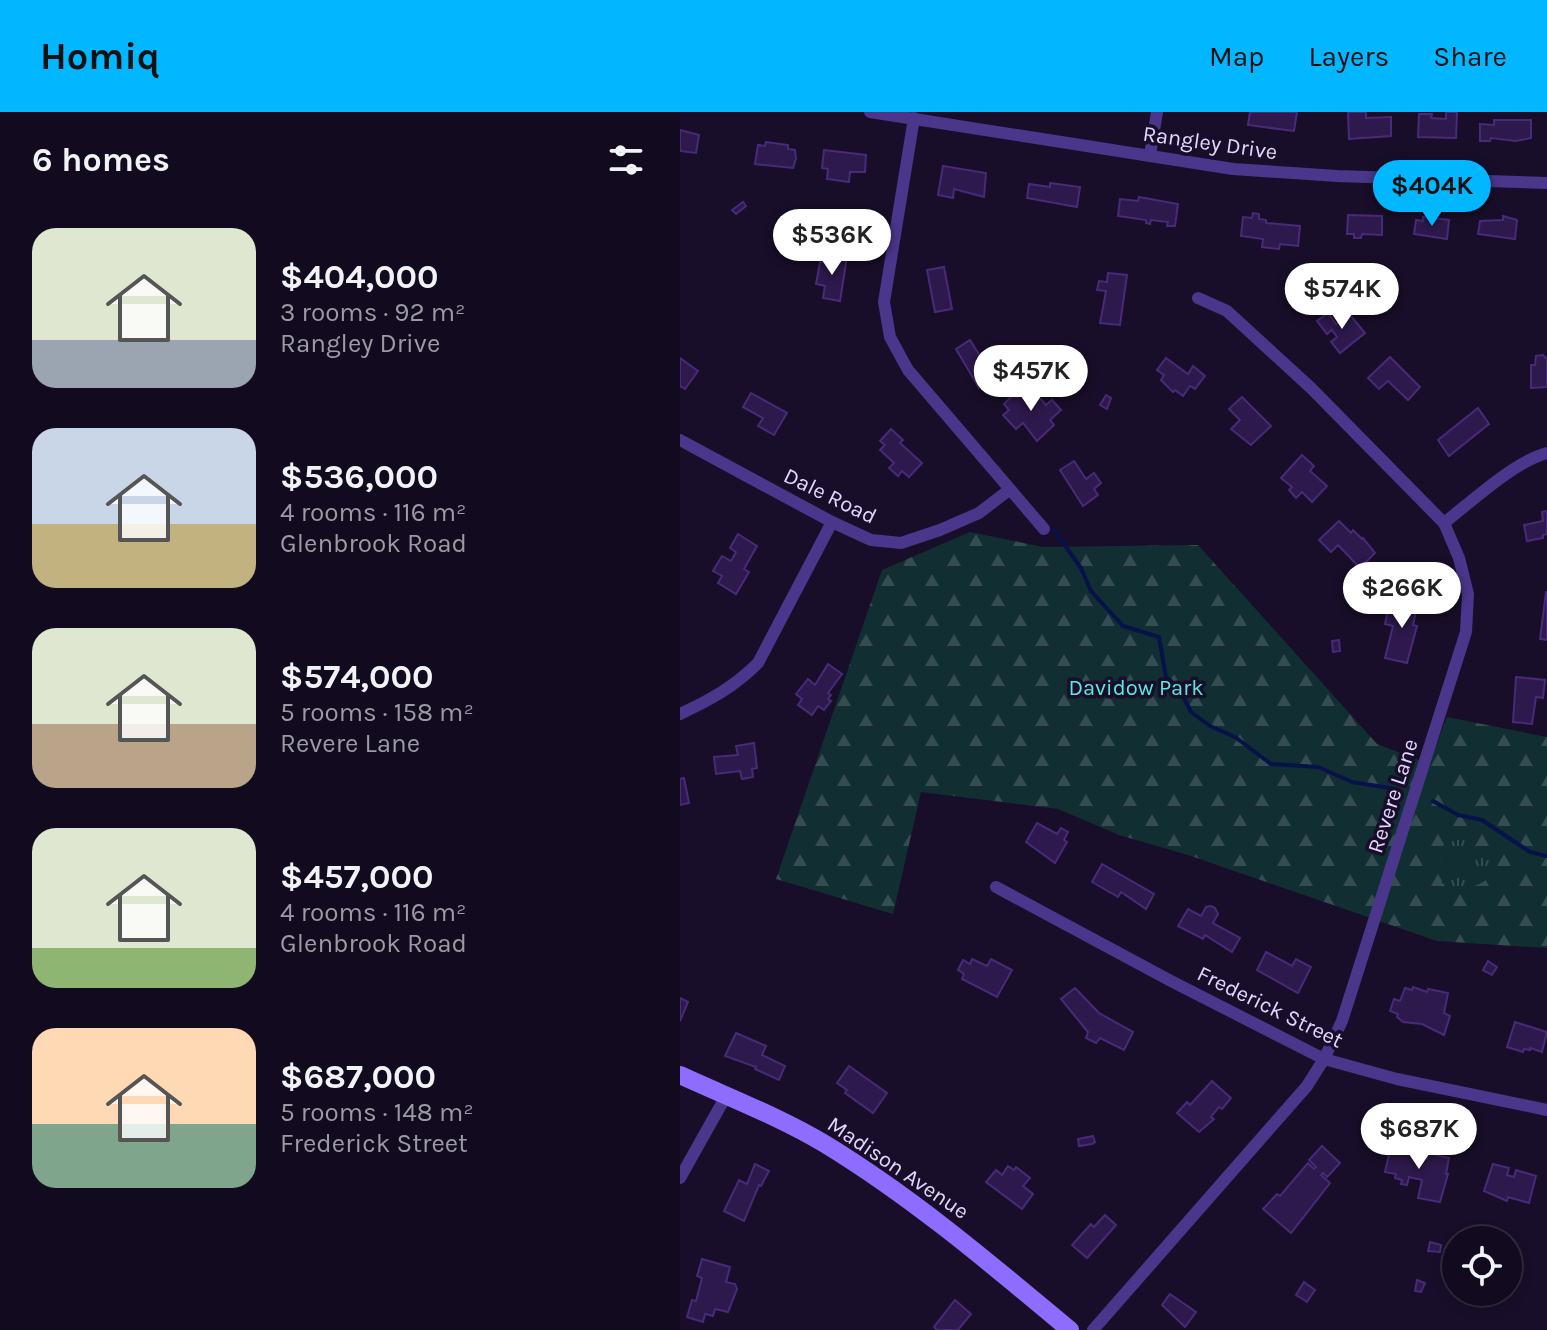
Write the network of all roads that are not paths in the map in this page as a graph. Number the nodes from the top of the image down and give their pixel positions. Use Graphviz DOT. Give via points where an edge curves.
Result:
graph roads {
  1 [pos="870,112"];
  2 [pos="1157,112"];
  3 [pos="938,117"];
  4 [pos="914,118"];
  5 [pos="1150,155"];
  6 [pos="1547,183"];
  7 [pos="1198,298"];
  8 [pos="680,440"];
  9 [pos="1547,453"];
  10 [pos="1009,490"];
  11 [pos="832,522"];
  12 [pos="1444,523"];
  13 [pos="1044,529"];
  14 [pos="680,714"];
  15 [pos="996,887"];
  16 [pos="1324,1059"];
  17 [pos="680,1075"];
  18 [pos="726,1096"];
  19 [pos="1547,1110"];
  20 [pos="680,1178"];
  21 [pos="1070,1330"];
  22 [pos="1093,1330"];
  1 -- 4 [label="street, Rangley Drive"];
  2 -- 5 [label="street"];
  3 -- 4 [label="street, Rangley Drive"];
  3 -- 5 [label="street, Rangley Drive"];
  4 -- 10 [label="street" via="884,302 890,337 908,370"];
  5 -- 6 [label="street, Rangley Drive" via="1233,169"];
  7 -- 12 [label="street, Revere Lane" via="1227,311"];
  8 -- 11 [label="street, Dale Road"];
  9 -- 12 [label="street" via="1488,488"];
  10 -- 11 [label="street, Dale Road" via="979,513 901,543 871,540"];
  10 -- 13 [label="street"];
  11 -- 14 [label="street" via="758,663 722,694"];
  12 -- 16 [label="street, Revere Lane" via="1468,594 1466,632 1342,1021"];
  15 -- 16 [label="street, Frederick Street"];
  16 -- 19 [label="street, Frederick Street"];
  16 -- 22 [label="street, Revere Lane" via="1307,1086"];
  17 -- 18 [label="street, Madison Avenue"];
  18 -- 20 [label="street"];
  18 -- 21 [label="street, Madison Avenue" via="836,1152 980,1254"];
}
